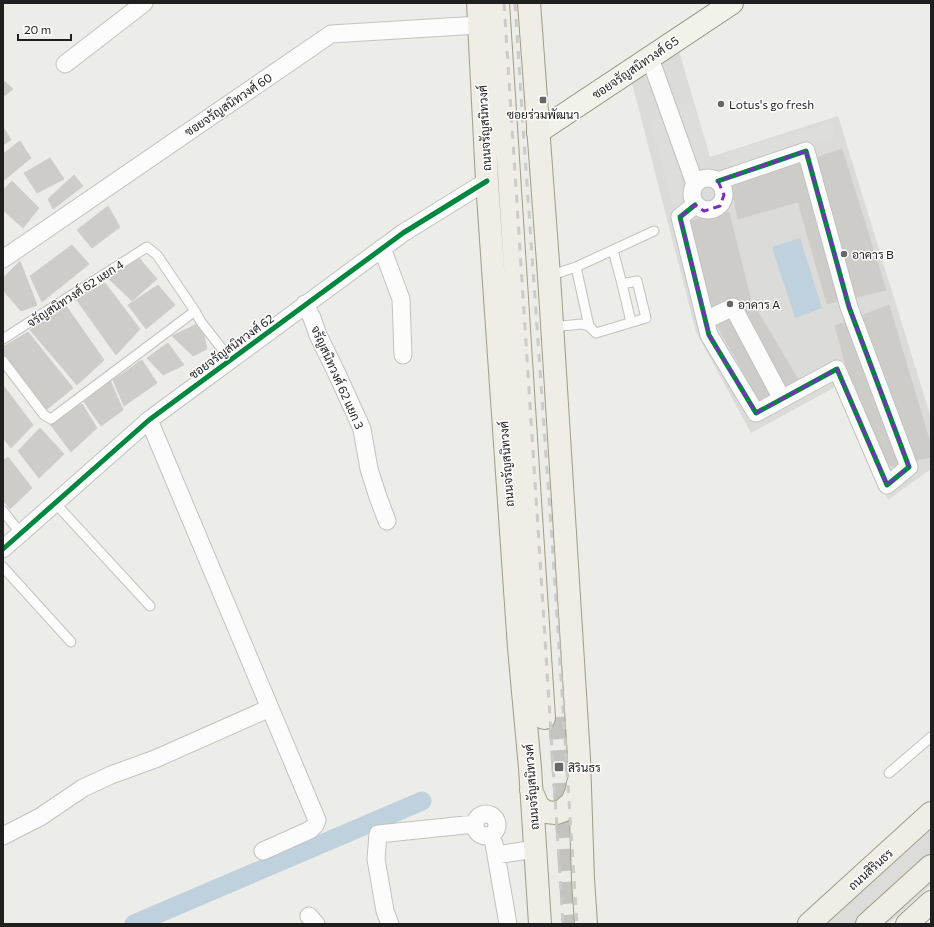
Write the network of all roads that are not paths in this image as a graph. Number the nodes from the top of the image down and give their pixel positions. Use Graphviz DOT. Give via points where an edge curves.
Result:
graph roads {
  1 [pos="144,3"];
  2 [pos="478,3"];
  3 [pos="498,3"];
  4 [pos="513,3"];
  5 [pos="529,3"];
  6 [pos="732,3"];
  7 [pos="479,25"];
  8 [pos="650,58"];
  9 [pos="65,64"];
  10 [pos="538,132"];
  11 [pos="487,181"];
  12 [pos="718,181"];
  13 [pos="695,184"];
  14 [pos="695,205"];
  15 [pos="654,231"];
  16 [pos="382,248"];
  17 [pos="613,250"];
  18 [pos="3,259"];
  19 [pos="576,267"];
  20 [pos="549,276"];
  21 [pos="622,284"];
  22 [pos="305,304"];
  23 [pos="195,311"];
  24 [pos="706,320"];
  25 [pos="631,322"];
  26 [pos="589,326"];
  27 [pos="552,327"];
  28 [pos="3,339"];
  29 [pos="403,355"];
  30 [pos="230,359"];
  31 [pos="3,361"];
  32 [pos="782,399"];
  33 [pos="149,420"];
  34 [pos="55,503"];
  35 [pos="3,511"];
  36 [pos="387,521"];
  37 [pos="21,534"];
  38 [pos="3,549"];
  39 [pos="3,567"];
  40 [pos="150,606"];
  41 [pos="71,642"];
  42 [pos="270,708"];
  43 [pos="931,737"];
  44 [pos="889,773"];
  45 [pos="579,774"];
  46 [pos="531,789"];
  47 [pos="931,813"];
  48 [pos="931,834"];
  49 [pos="3,836"];
  50 [pos="535,849"];
  51 [pos="263,851"];
  52 [pos="496,855"];
  53 [pos="931,866"];
  54 [pos="931,902"];
  55 [pos="818,922"];
  56 [pos="390,924"];
  57 [pos="508,924"];
  58 [pos="540,924"];
  59 [pos="586,924"];
  60 [pos="867,924"];
  61 [pos="908,924"];
  1 -- 9 [label="street"];
  2 -- 7 [label="main road, ถนนจรัญสนิทวงศ์"];
  3 -- 4 [label="main road, ถนนจรัญสนิทวงศ์" via="552,717"];
  5 -- 10 [label="main road"];
  6 -- 8 [label="street, ซอยจรัญสนิทวงศ์ 65"];
  7 -- 11 [label="main road, ถนนจรัญสนิทวงศ์"];
  7 -- 18 [label="street, ซอยจรัญสนิทวงศ์ 60" via="331,34"];
  8 -- 10 [label="street, ซอยจรัญสนิทวงศ์ 65"];
  8 -- 13 [label="street"];
  10 -- 20 [label="main road"];
  11 -- 16 [label="street, ซอยจรัญสนิทวงศ์ 62" via="403,232"];
  11 -- 46 [label="main road, ถนนจรัญสนิทวงศ์"];
  12 -- 13 [label="street" via="704,178"];
  12 -- 14 [label="street" via="724,190 720,206 704,211"];
  12 -- 32 [label="street" via="806,151 849,307 909,467 887,485 837,369"];
  13 -- 14 [label="street" via="691,194"];
  14 -- 24 [label="street" via="680,217"];
  15 -- 17 [label="lane"];
  16 -- 22 [label="street, ซอยจรัญสนิทวงศ์ 62"];
  16 -- 29 [label="street" via="401,299"];
  17 -- 19 [label="lane"];
  17 -- 21 [label="lane"];
  19 -- 20 [label="lane"];
  19 -- 26 [label="lane"];
  20 -- 27 [label="main road"];
  21 -- 25 [label="lane"];
  21 -- 25 [label="lane" via="637,281 646,318"];
  22 -- 30 [label="street, ซอยจรัญสนิทวงศ์ 62"];
  22 -- 36 [label="street, จรัญสนิทวงศ์ 62 แยก 3" via="362,429 369,469"];
  23 -- 28 [label="lane, จรัญสนิทวงศ์ 62 แยก 4" via="157,255 147,247"];
  23 -- 30 [label="lane" via="200,322"];
  23 -- 31 [label="lane" via="51,420 44,415"];
  24 -- 32 [label="street" via="733,308"];
  24 -- 32 [label="street" via="709,335 756,413"];
  25 -- 26 [label="lane" via="596,333"];
  26 -- 27 [label="lane" via="581,324"];
  27 -- 45 [label="main road"];
  30 -- 33 [label="street, ซอยจรัญสนิทวงศ์ 62"];
  33 -- 34 [label="street, ซอยจรัญสนิทวงศ์ 62"];
  33 -- 42 [label="street"];
  34 -- 37 [label="street, ซอยจรัญสนิทวงศ์ 62"];
  34 -- 40 [label="lane"];
  35 -- 37 [label="lane"];
  37 -- 38 [label="street, ซอยจรัญสนิทวงศ์ 62"];
  39 -- 41 [label="lane"];
  42 -- 49 [label="street" via="156,759 82,788 40,817"];
  42 -- 51 [label="street" via="317,820 310,830"];
  43 -- 44 [label="lane"];
  45 -- 46 [label="main road" via="572,802 556,814 546,812 538,806"];
  45 -- 59 [label="main road"];
  46 -- 50 [label="main road, ถนนจรัญสนิทวงศ์"];
  47 -- 55 [label="main road, ถนนสิรินธร"];
  48 -- 55 [label="main road, ถนนสิรินธร"];
  50 -- 52 [label="street"];
  50 -- 58 [label="main road, ถนนจรัญสนิทวงศ์"];
  52 -- 56 [label="street" via="493,834 480,835 475,824 378,834 376,859 385,911"];
  52 -- 57 [label="street"];
  53 -- 60 [label="main road"];
  54 -- 61 [label="main road"];
}
